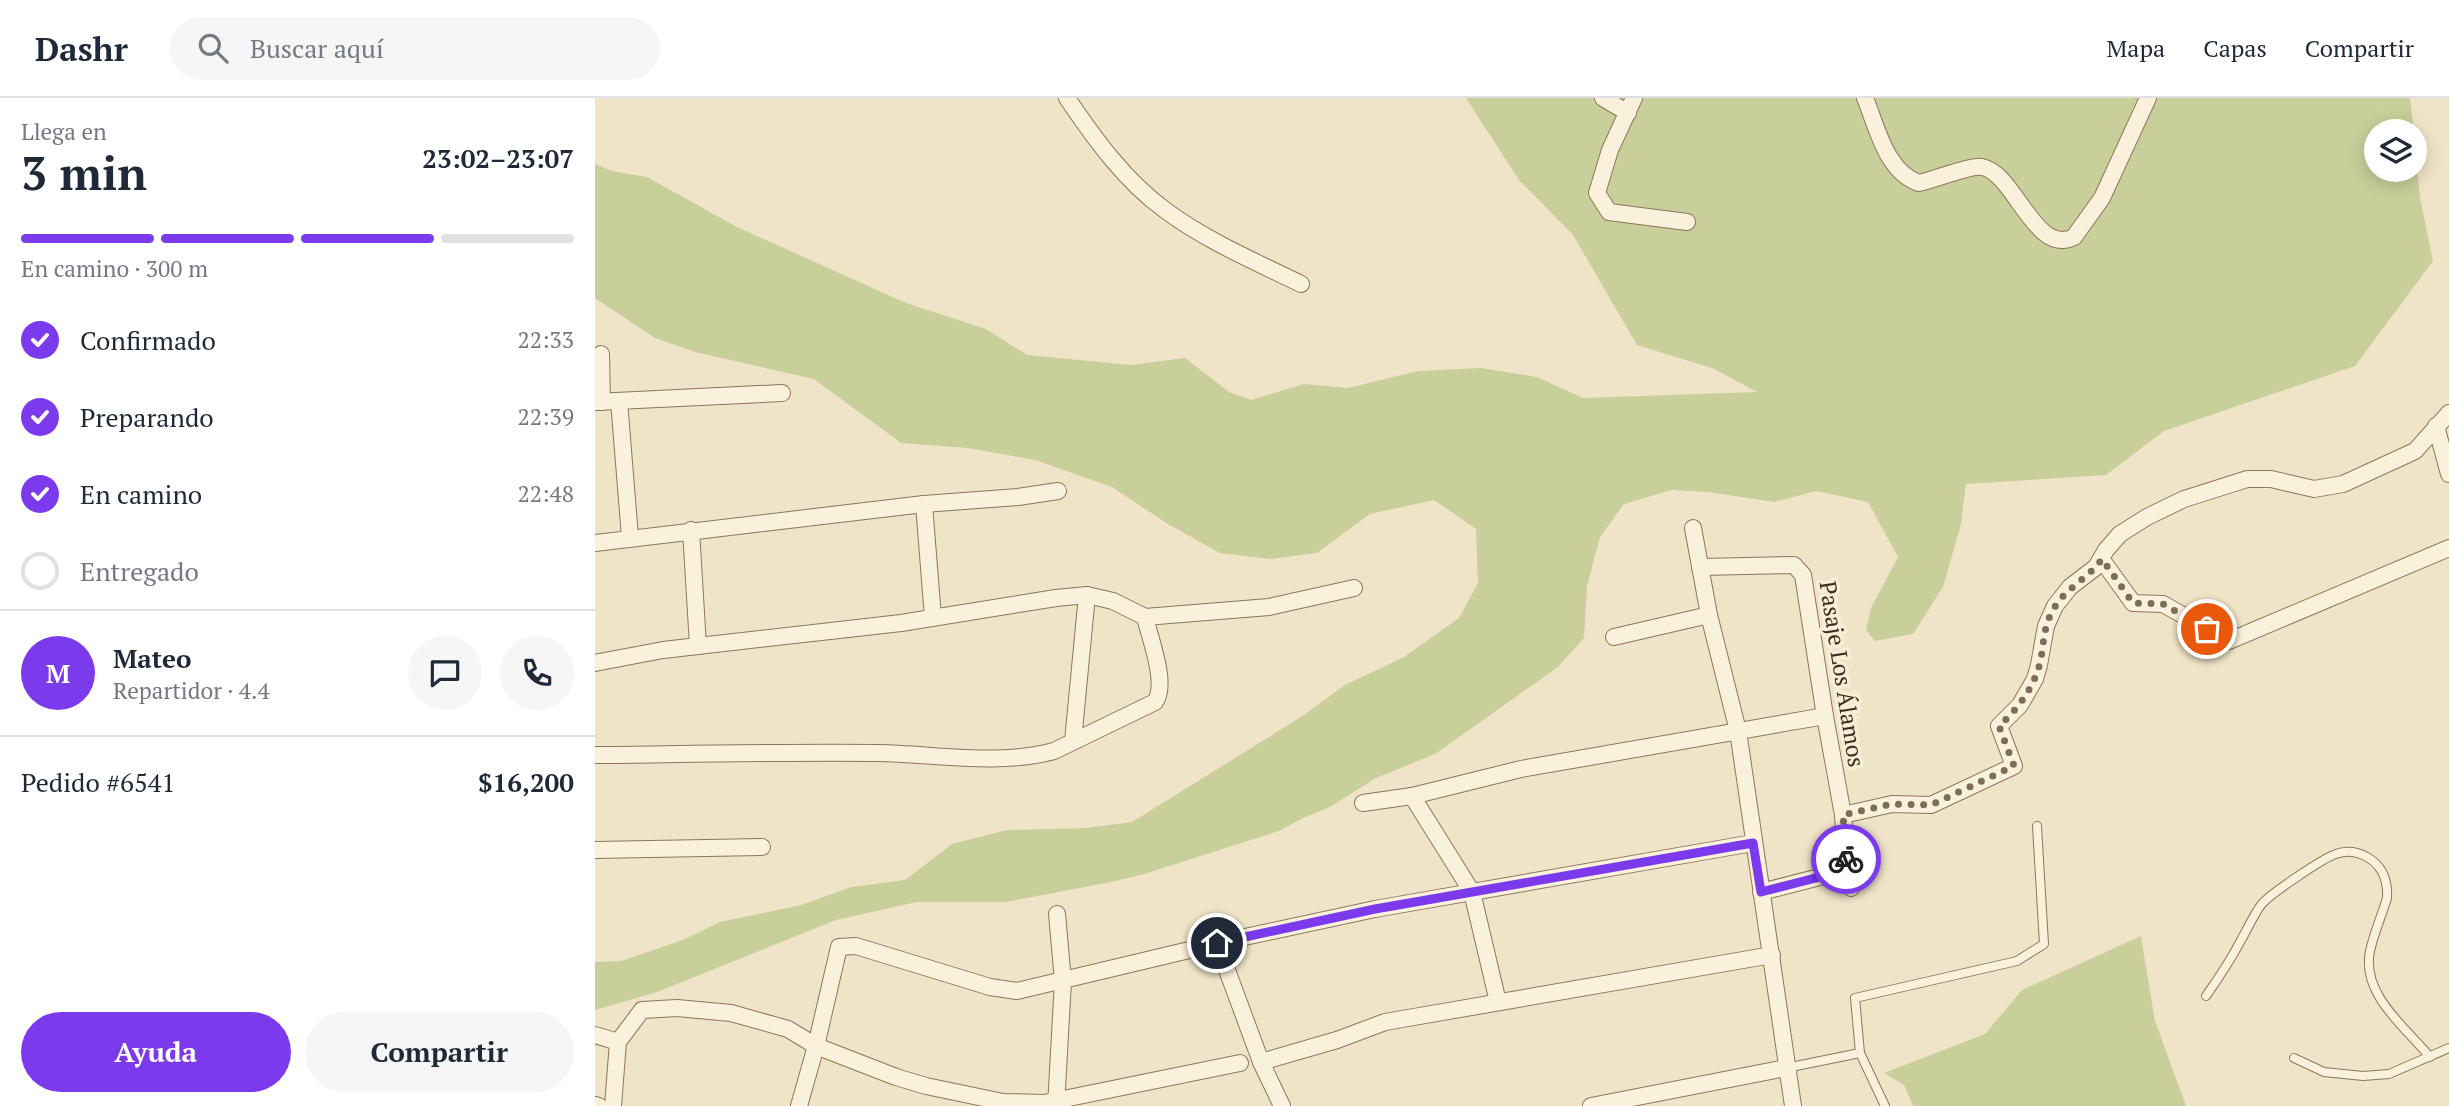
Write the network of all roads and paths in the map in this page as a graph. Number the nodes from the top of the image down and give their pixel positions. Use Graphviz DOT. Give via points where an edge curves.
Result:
graph roads {
  1 [pos="1067,98"];
  2 [pos="1603,98"];
  3 [pos="1865,98"];
  4 [pos="2148,98"];
  5 [pos="1631,105"];
  6 [pos="1688,222"];
  7 [pos="1301,284"];
  8 [pos="601,354"];
  9 [pos="782,393"];
  10 [pos="619,401"];
  11 [pos="598,402"];
  12 [pos="2449,414"];
  13 [pos="2436,426"];
  14 [pos="2449,474"];
  15 [pos="1058,491"];
  16 [pos="924,504"];
  17 [pos="1693,528"];
  18 [pos="691,530"];
  19 [pos="630,537"];
  20 [pos="595,543"];
  21 [pos="2449,548"];
  22 [pos="2102,559"];
  23 [pos="1700,567"];
  24 [pos="1354,588"];
  25 [pos="1087,595"];
  26 [pos="1709,615"];
  27 [pos="1145,617"];
  28 [pos="933,618"];
  29 [pos="1614,637"];
  30 [pos="698,646"];
  31 [pos="595,663"];
  32 [pos="1825,716"];
  33 [pos="1738,731"];
  34 [pos="1073,741"];
  35 [pos="595,755"];
  36 [pos="1412,796"];
  37 [pos="1363,803"];
  38 [pos="1843,815"];
  39 [pos="2037,826"];
  40 [pos="1753,843"];
  41 [pos="762,847"];
  42 [pos="595,850"];
  43 [pos="1847,870"];
  44 [pos="1851,888"];
  45 [pos="1472,892"];
  46 [pos="1761,892"];
  47 [pos="1057,914"];
  48 [pos="1202,947"];
  49 [pos="1772,955"];
  50 [pos="1063,981"];
  51 [pos="2206,996"];
  52 [pos="1498,1002"];
  53 [pos="595,1035"];
  54 [pos="618,1042"];
  55 [pos="816,1046"];
  56 [pos="2449,1048"];
  57 [pos="1860,1053"];
  58 [pos="2431,1056"];
  59 [pos="2294,1058"];
  60 [pos="1262,1062"];
  61 [pos="1240,1063"];
  62 [pos="1786,1068"];
  63 [pos="1057,1103"];
  64 [pos="613,1106"];
  65 [pos="799,1106"];
  66 [pos="1282,1106"];
  67 [pos="1591,1106"];
  68 [pos="1793,1106"];
  69 [pos="1885,1106"];
  1 -- 7 [label="street" via="1100,145 1165,210"];
  2 -- 5 [label="street"];
  3 -- 4 [label="street" via="1891,162 1901,174 1919,183 1969,168 1990,170 2046,235 2058,241 2074,237 2102,198"];
  5 -- 6 [label="street" via="1597,193 1609,212"];
  8 -- 11 [label="street"];
  9 -- 10 [label="street"];
  10 -- 11 [label="street"];
  10 -- 19 [label="street"];
  12 -- 13 [label="street"];
  13 -- 14 [label="street"];
  13 -- 22 [label="street" via="2415,450 2343,484 2314,489 2271,479 2247,479 2184,499 2120,534"];
  15 -- 16 [label="street"];
  16 -- 18 [label="street"];
  16 -- 28 [label="street"];
  17 -- 23 [label="street"];
  18 -- 19 [label="street"];
  18 -- 30 [label="street"];
  19 -- 20 [label="street"];
  21 -- 22 [label="street" via="2229,641 2163,604 2133,603"];
  22 -- 38 [label="street" via="2055,606 2035,679 2020,705 1999,726 2014,766 1931,805 1892,804"];
  23 -- 26 [label="street"];
  23 -- 32 [label="street, Pasaje Los Álamos" via="1794,565 1803,575"];
  24 -- 27 [label="street" via="1269,607"];
  25 -- 27 [label="street" via="1113,601"];
  25 -- 28 [label="street"];
  25 -- 34 [label="street"];
  26 -- 29 [label="street"];
  26 -- 33 [label="street"];
  27 -- 34 [label="street" via="1161,684 1159,697 1150,707"];
  28 -- 30 [label="street"];
  30 -- 31 [label="street"];
  32 -- 33 [label="street"];
  32 -- 38 [label="street, Pasaje Los Álamos"];
  33 -- 36 [label="street" via="1521,769"];
  33 -- 40 [label="street"];
  34 -- 35 [label="street" via="1042,755 1008,758 880,753"];
  36 -- 37 [label="street"];
  36 -- 45 [label="street"];
  38 -- 43 [label="street, Pasaje Los Álamos"];
  39 -- 57 [label="lane" via="2044,944 2017,961 1856,998"];
  40 -- 45 [label="street"];
  40 -- 46 [label="street"];
  41 -- 42 [label="street"];
  43 -- 44 [label="street, Pasaje Los Álamos"];
  43 -- 46 [label="street"];
  45 -- 52 [label="street"];
  45 -- 60 [label="street" via="1217,943"];
  46 -- 49 [label="street"];
  47 -- 50 [label="street"];
  48 -- 50 [label="street"];
  49 -- 52 [label="street"];
  49 -- 62 [label="street"];
  50 -- 55 [label="street" via="1017,991 998,990 856,946 839,947"];
  50 -- 63 [label="street"];
  51 -- 58 [label="lane" via="2262,903 2329,857 2355,852 2378,865 2386,880 2384,906 2370,948 2371,981 2382,1002"];
  52 -- 60 [label="street" via="1385,1022"];
  53 -- 54 [label="street"];
  54 -- 55 [label="street" via="642,1010 677,1008 742,1016 788,1029"];
  54 -- 64 [label="street"];
  55 -- 63 [label="street" via="896,1077 962,1094 1020,1104"];
  55 -- 65 [label="street"];
  56 -- 58 [label="lane"];
  57 -- 62 [label="lane"];
  57 -- 69 [label="lane"];
  58 -- 59 [label="lane" via="2389,1074 2363,1076 2324,1072"];
  60 -- 66 [label="street"];
  61 -- 63 [label="street"];
  62 -- 67 [label="street"];
  62 -- 68 [label="street"];
}
